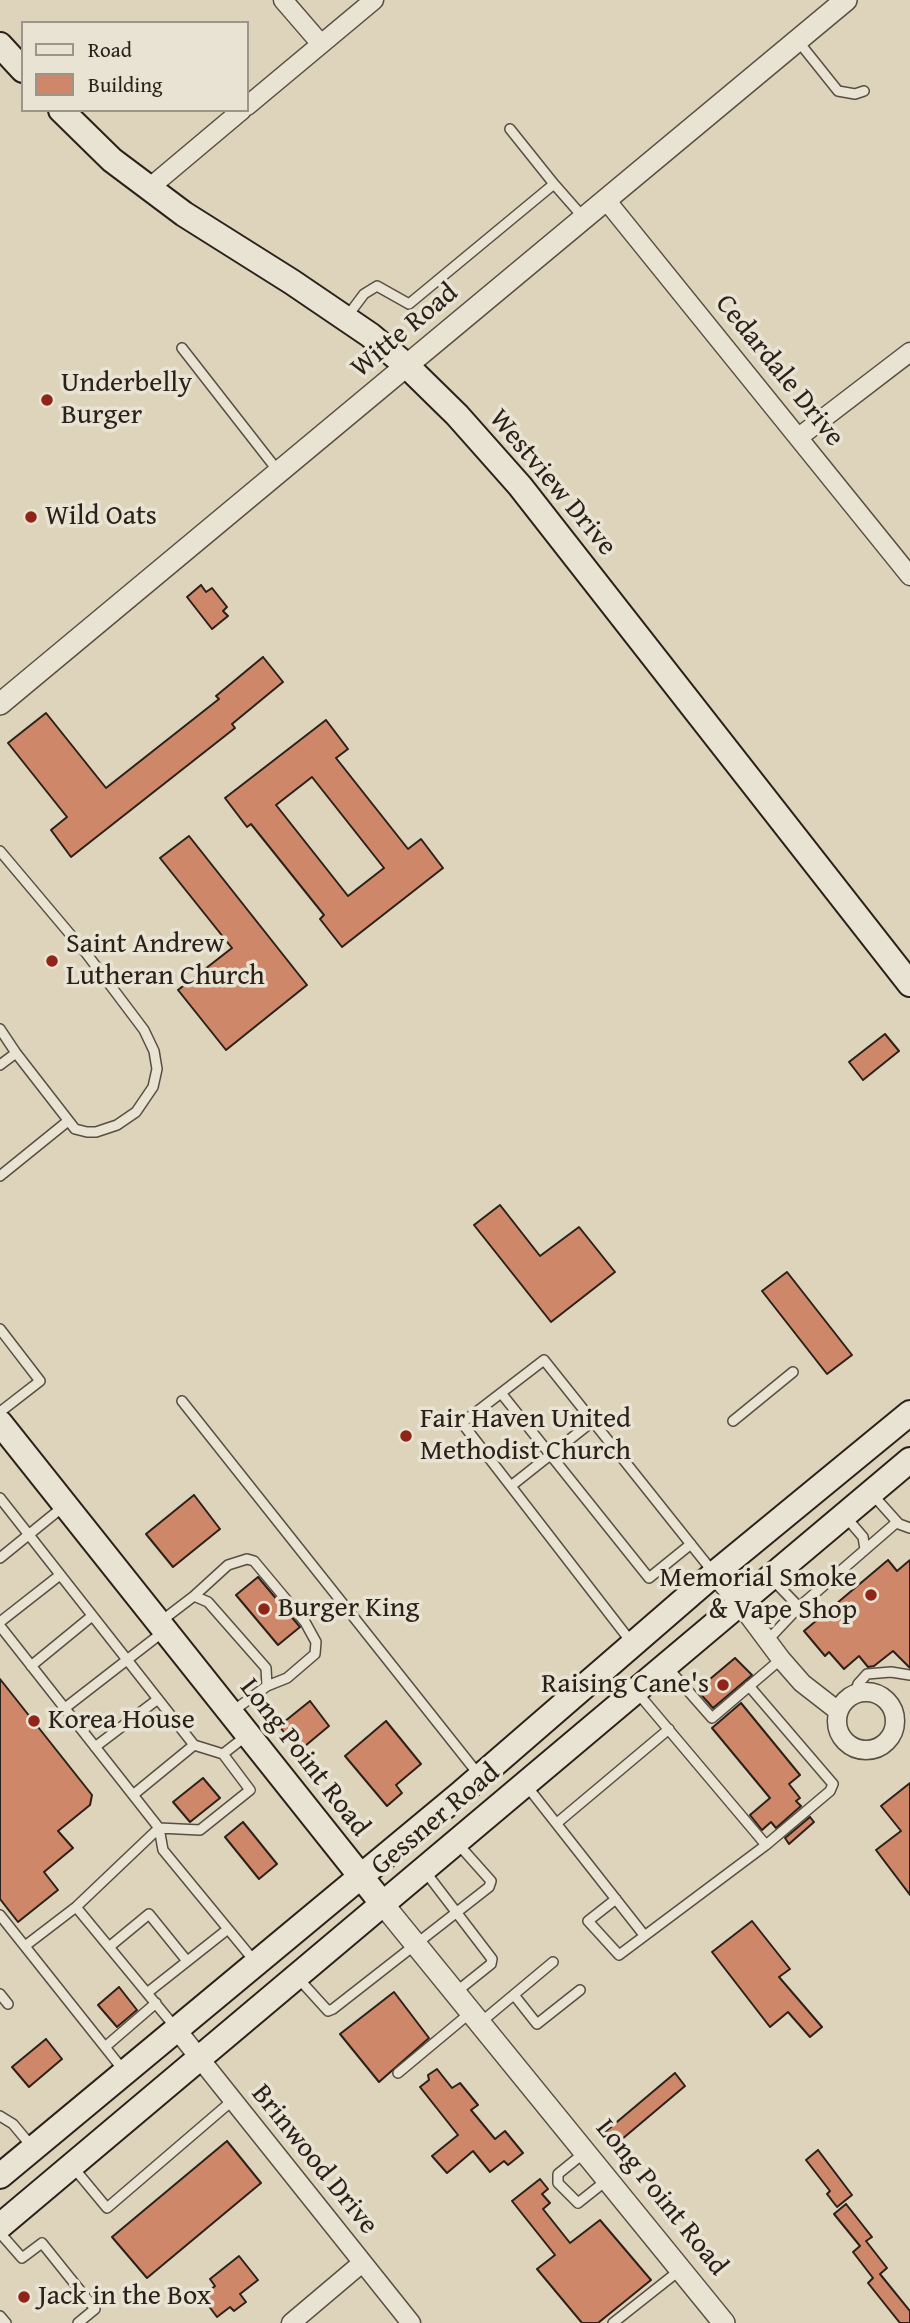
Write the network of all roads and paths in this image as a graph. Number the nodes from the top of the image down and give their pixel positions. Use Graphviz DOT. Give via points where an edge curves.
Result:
graph roads {
  1 [pos="283,0"];
  2 [pos="374,0"];
  3 [pos="846,0"];
  4 [pos="797,41"];
  5 [pos="321,44"];
  6 [pos="0,45"];
  7 [pos="21,68"];
  8 [pos="864,91"];
  9 [pos="248,105"];
  10 [pos="63,112"];
  11 [pos="240,112"];
  12 [pos="510,129"];
  13 [pos="555,184"];
  14 [pos="148,189"];
  15 [pos="607,200"];
  16 [pos="584,219"];
  17 [pos="345,318"];
  18 [pos="182,348"];
  19 [pos="910,352"];
  20 [pos="407,366"];
  21 [pos="799,437"];
  22 [pos="279,472"];
  23 [pos="910,576"];
  24 [pos="0,704"];
  25 [pos="0,851"];
  26 [pos="910,984"];
  27 [pos="0,1029"];
  28 [pos="16,1053"];
  29 [pos="0,1065"];
  30 [pos="68,1121"];
  31 [pos="0,1176"];
  32 [pos="0,1329"];
  33 [pos="793,1372"];
  34 [pos="501,1393"];
  35 [pos="182,1401"];
  36 [pos="0,1412"];
  37 [pos="910,1413"];
  38 [pos="593,1421"];
  39 [pos="733,1421"];
  40 [pos="0,1423"];
  41 [pos="889,1430"];
  42 [pos="550,1455"];
  43 [pos="910,1458"];
  44 [pos="511,1486"];
  45 [pos="872,1494"];
  46 [pos="0,1498"];
  47 [pos="65,1505"];
  48 [pos="845,1516"];
  49 [pos="897,1522"];
  50 [pos="910,1528"];
  51 [pos="29,1535"];
  52 [pos="691,1544"];
  53 [pos="865,1549"];
  54 [pos="0,1558"];
  55 [pos="714,1574"];
  56 [pos="61,1575"];
  57 [pos="771,1578"];
  58 [pos="194,1596"];
  59 [pos="740,1604"];
  60 [pos="799,1607"];
  61 [pos="92,1616"];
  62 [pos="0,1624"];
  63 [pos="162,1627"];
  64 [pos="767,1641"];
  65 [pos="633,1644"];
  66 [pos="780,1659"];
  67 [pos="127,1660"];
  68 [pos="31,1665"];
  69 [pos="666,1666"];
  70 [pos="910,1675"];
  71 [pos="267,1686"];
  72 [pos="750,1686"];
  73 [pos="636,1691"];
  74 [pos="855,1694"];
  75 [pos="158,1699"];
  76 [pos="65,1708"];
  77 [pos="838,1711"];
  78 [pos="231,1713"];
  79 [pos="669,1730"];
  80 [pos="247,1734"];
  81 [pos="194,1745"];
  82 [pos="95,1747"];
  83 [pos="223,1754"];
  84 [pos="480,1777"];
  85 [pos="526,1784"];
  86 [pos="133,1795"];
  87 [pos="557,1823"];
  88 [pos="159,1828"];
  89 [pos="456,1842"];
  90 [pos="766,1845"];
  91 [pos="424,1869"];
  92 [pos="360,1876"];
  93 [pos="616,1899"];
  94 [pos="382,1903"];
  95 [pos="76,1907"];
  96 [pos="457,1913"];
  97 [pos="0,1915"];
  98 [pos="228,1929"];
  99 [pos="645,1935"];
  100 [pos="417,1945"];
  101 [pos="25,1946"];
  102 [pos="109,1947"];
  103 [pos="187,1961"];
  104 [pos="553,1962"];
  105 [pos="256,1964"];
  106 [pos="297,1976"];
  107 [pos="580,1990"];
  108 [pos="147,1993"];
  109 [pos="456,1993"];
  110 [pos="0,1994"];
  111 [pos="514,1995"];
  112 [pos="156,2003"];
  113 [pos="8,2004"];
  114 [pos="476,2017"];
  115 [pos="177,2030"];
  116 [pos="105,2047"];
  117 [pos="200,2059"];
  118 [pos="125,2073"];
  119 [pos="398,2073"];
  120 [pos="233,2101"];
  121 [pos="0,2116"];
  122 [pos="33,2149"];
  123 [pos="586,2151"];
  124 [pos="72,2165"];
  125 [pos="0,2176"];
  126 [pos="608,2179"];
  127 [pos="0,2226"];
  128 [pos="0,2233"];
  129 [pos="362,2263"];
  130 [pos="681,2269"];
  131 [pos="0,2316"];
  132 [pos="716,2320"];
  133 [pos="6,2323"];
  134 [pos="78,2323"];
  135 [pos="291,2323"];
  136 [pos="411,2323"];
  137 [pos="613,2323"];
  1 -- 5 [label="street"];
  2 -- 5 [label="street"];
  3 -- 4 [label="street, Witte Road"];
  4 -- 8 [label="lane" via="838,91"];
  4 -- 15 [label="street, Witte Road"];
  5 -- 9 [label="street"];
  6 -- 7 [label="main road"];
  10 -- 14 [label="main road, Westview Drive"];
  11 -- 14 [label="street"];
  12 -- 13 [label="lane"];
  13 -- 16 [label="lane"];
  13 -- 17 [label="lane" via="409,304 377,286 364,294"];
  14 -- 17 [label="main road, Westview Drive"];
  15 -- 16 [label="street, Witte Road"];
  15 -- 21 [label="street, Cedardale Drive"];
  16 -- 20 [label="street, Witte Road"];
  17 -- 20 [label="main road, Westview Drive"];
  18 -- 22 [label="lane"];
  19 -- 21 [label="street"];
  20 -- 22 [label="street, Witte Road"];
  20 -- 26 [label="main road, Westview Drive" via="520,486"];
  21 -- 23 [label="street, Cedardale Drive"];
  22 -- 24 [label="street, Witte Road"];
  25 -- 30 [label="lane" via="111,986 154,1051 153,1087 135,1112 96,1132 75,1129"];
  27 -- 28 [label="lane"];
  28 -- 29 [label="lane"];
  28 -- 30 [label="lane"];
  30 -- 31 [label="lane"];
  32 -- 36 [label="lane" via="40,1381"];
  33 -- 39 [label="lane"];
  34 -- 38 [label="lane" via="544,1360"];
  34 -- 42 [label="lane"];
  34 -- 44 [label="lane" via="463,1423"];
  35 -- 84 [label="lane"];
  37 -- 41 [label="main road, Gessner Road"];
  38 -- 42 [label="lane"];
  38 -- 52 [label="lane"];
  40 -- 47 [label="main road, Long Point Road"];
  41 -- 43 [label="main road"];
  41 -- 55 [label="main road, Gessner Road"];
  42 -- 44 [label="lane"];
  42 -- 52 [label="lane" via="649,1578"];
  43 -- 45 [label="main road, Gessner Road"];
  44 -- 65 [label="lane"];
  45 -- 48 [label="main road, Gessner Road"];
  45 -- 49 [label="lane"];
  46 -- 51 [label="lane"];
  47 -- 51 [label="lane"];
  47 -- 63 [label="main road, Long Point Road"];
  48 -- 53 [label="lane" via="863,1538"];
  48 -- 57 [label="main road, Gessner Road"];
  49 -- 50 [label="lane"];
  49 -- 53 [label="lane"];
  51 -- 54 [label="lane"];
  51 -- 56 [label="lane"];
  52 -- 55 [label="lane"];
  53 -- 60 [label="lane"];
  55 -- 59 [label="street"];
  55 -- 65 [label="main road, Gessner Road"];
  56 -- 61 [label="lane"];
  56 -- 62 [label="lane"];
  57 -- 59 [label="main road, Gessner Road"];
  57 -- 60 [label="lane"];
  58 -- 63 [label="lane"];
  58 -- 71 [label="lane" via="208,1602 266,1668"];
  58 -- 71 [label="lane" via="228,1565 247,1559 254,1561 305,1622 316,1642 315,1654 287,1678"];
  59 -- 64 [label="street"];
  59 -- 69 [label="main road, Gessner Road"];
  60 -- 64 [label="lane"];
  61 -- 67 [label="lane"];
  61 -- 68 [label="lane"];
  62 -- 68 [label="lane"];
  63 -- 67 [label="lane"];
  63 -- 78 [label="main road, Long Point Road"];
  64 -- 66 [label="street"];
  65 -- 84 [label="main road, Gessner Road"];
  66 -- 72 [label="lane"];
  66 -- 77 [label="street"];
  67 -- 75 [label="lane"];
  67 -- 76 [label="lane"];
  68 -- 76 [label="lane"];
  69 -- 72 [label="lane" via="712,1718"];
  69 -- 73 [label="main road, Gessner Road"];
  70 -- 74 [label="lane" via="867,1674"];
  71 -- 78 [label="lane"];
  72 -- 90 [label="lane" via="834,1784"];
  73 -- 79 [label="lane"];
  73 -- 85 [label="main road, Gessner Road"];
  74 -- 77 [label="street"];
  74 -- 77 [label="street" via="868,1692 889,1704 894,1728 889,1739 871,1751 852,1747 839,1732"];
  75 -- 81 [label="lane"];
  75 -- 82 [label="lane"];
  76 -- 82 [label="lane"];
  78 -- 80 [label="main road, Long Point Road"];
  79 -- 87 [label="lane"];
  79 -- 90 [label="lane"];
  80 -- 83 [label="lane"];
  80 -- 92 [label="main road, Long Point Road"];
  81 -- 83 [label="lane"];
  81 -- 86 [label="lane"];
  82 -- 86 [label="lane"];
  83 -- 88 [label="lane" via="250,1790 200,1830"];
  84 -- 92 [label="main road, Gessner Road"];
  85 -- 87 [label="lane"];
  85 -- 89 [label="main road, Gessner Road"];
  86 -- 88 [label="lane"];
  87 -- 93 [label="lane"];
  88 -- 95 [label="lane"];
  88 -- 98 [label="lane" via="163,1850"];
  89 -- 91 [label="main road, Gessner Road"];
  89 -- 96 [label="lane" via="491,1881 489,1888"];
  90 -- 99 [label="lane"];
  91 -- 94 [label="main road, Gessner Road"];
  91 -- 96 [label="lane"];
  92 -- 94 [label="main road, Long Point Road"];
  92 -- 105 [label="main road, Gessner Road"];
  93 -- 99 [label="lane"];
  93 -- 99 [label="lane" via="588,1921 619,1955"];
  94 -- 100 [label="street, Long Point Road"];
  94 -- 106 [label="main road, Gessner Road"];
  95 -- 101 [label="lane"];
  95 -- 102 [label="lane"];
  96 -- 100 [label="lane"];
  96 -- 109 [label="lane" via="492,1959"];
  97 -- 101 [label="lane"];
  98 -- 103 [label="lane"];
  98 -- 105 [label="lane"];
  100 -- 106 [label="lane" via="328,2011"];
  100 -- 109 [label="street, Long Point Road"];
  101 -- 116 [label="lane"];
  102 -- 103 [label="lane" via="149,1914"];
  102 -- 108 [label="lane"];
  103 -- 108 [label="lane"];
  104 -- 111 [label="lane"];
  105 -- 115 [label="main road, Gessner Road"];
  106 -- 117 [label="main road, Gessner Road"];
  107 -- 111 [label="lane" via="537,2024"];
  108 -- 112 [label="lane"];
  109 -- 114 [label="street, Long Point Road"];
  110 -- 113 [label="lane"];
  111 -- 114 [label="lane"];
  112 -- 115 [label="lane"];
  112 -- 116 [label="lane"];
  114 -- 119 [label="lane"];
  114 -- 123 [label="street, Long Point Road"];
  115 -- 117 [label="street, Brinwood Drive"];
  115 -- 118 [label="main road, Gessner Road"];
  116 -- 118 [label="lane"];
  117 -- 120 [label="street, Brinwood Drive"];
  117 -- 124 [label="main road, Gessner Road"];
  118 -- 122 [label="main road, Gessner Road"];
  120 -- 124 [label="lane" via="107,2208"];
  120 -- 129 [label="street, Brinwood Drive"];
  121 -- 122 [label="lane" via="13,2124"];
  122 -- 125 [label="main road, Gessner Road"];
  123 -- 126 [label="street, Long Point Road"];
  123 -- 126 [label="lane" via="558,2174 558,2183 578,2203"];
  124 -- 127 [label="main road, Gessner Road"];
  126 -- 130 [label="street, Long Point Road"];
  128 -- 134 [label="lane" via="22,2258 42,2243 95,2309"];
  129 -- 135 [label="street"];
  129 -- 136 [label="street, Brinwood Drive"];
  130 -- 132 [label="street, Long Point Road"];
  130 -- 137 [label="lane"];
  131 -- 133 [label="lane"];
}
